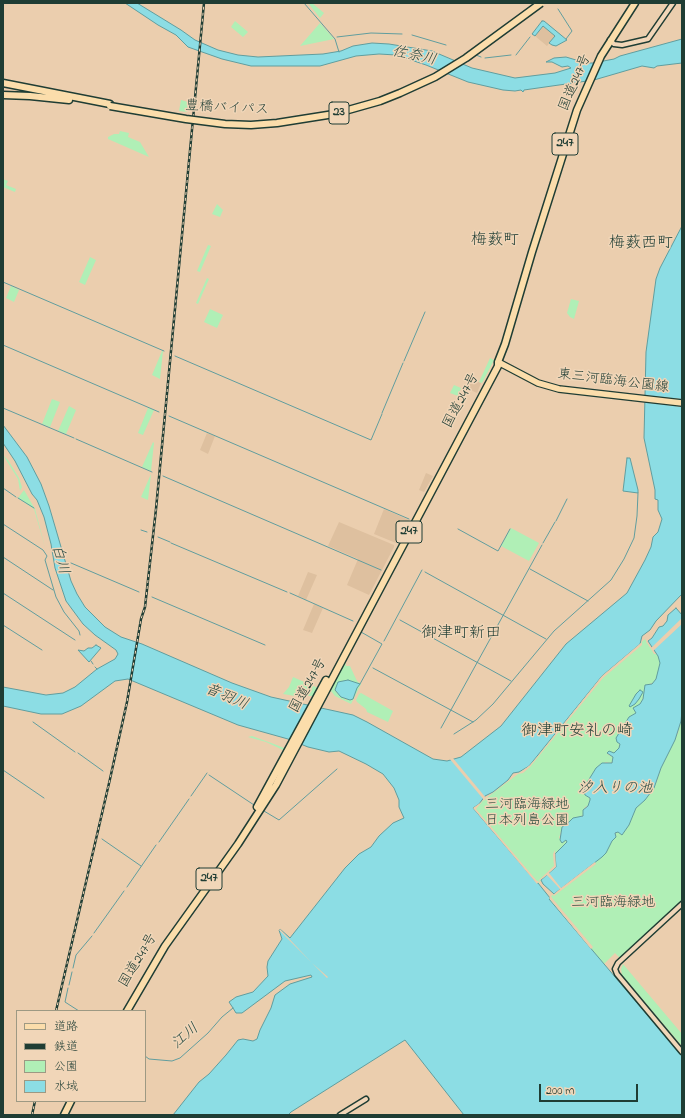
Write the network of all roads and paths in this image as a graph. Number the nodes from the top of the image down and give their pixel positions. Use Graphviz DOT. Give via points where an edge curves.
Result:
graph roads {
  1 [pos="539,3"];
  2 [pos="635,3"];
  3 [pos="673,3"];
  4 [pos="610,40"];
  5 [pos="3,83"];
  6 [pos="31,92"];
  7 [pos="3,95"];
  8 [pos="498,362"];
  9 [pos="682,403"];
  10 [pos="293,746"];
  11 [pos="682,904"];
  12 [pos="124,1010"];
  13 [pos="128,1010"];
  14 [pos="682,1052"];
  15 [pos="366,1099"];
  16 [pos="70,1102"];
  17 [pos="74,1102"];
  18 [pos="64,1115"];
  19 [pos="68,1115"];
  20 [pos="340,1115"];
  1 -- 6 [label="highway, 豊橋バイパス / 23, bridge" via="464,56 420,82 379,99 313,116 271,121 209,120"];
  1 -- 6 [label="highway, 豊橋バイパス / 23, bridge" via="471,55 435,77 400,93 334,114 278,123 225,124 186,120"];
  2 -- 4 [label="highway, 国道247号 / 247"];
  3 -- 4 [label="street" via="648,39 622,45 614,44"];
  4 -- 8 [label="highway, 国道247号 / 247" via="599,59 569,131"];
  5 -- 6 [label="highway"];
  6 -- 7 [label="highway"];
  8 -- 9 [label="main road, 東三河臨海公園線" via="549,387"];
  8 -- 10 [label="highway, 国道247号 / 247"];
  10 -- 12 [label="highway, 国道247号 / 247" via="253,816 162,944"];
  10 -- 13 [label="highway, 国道247号 / 247" via="276,785 165,946"];
  11 -- 14 [label="street" via="618,963 615,969"];
  15 -- 20 [label="street"];
  16 -- 18 [label="highway"];
  17 -- 19 [label="highway"];
}
